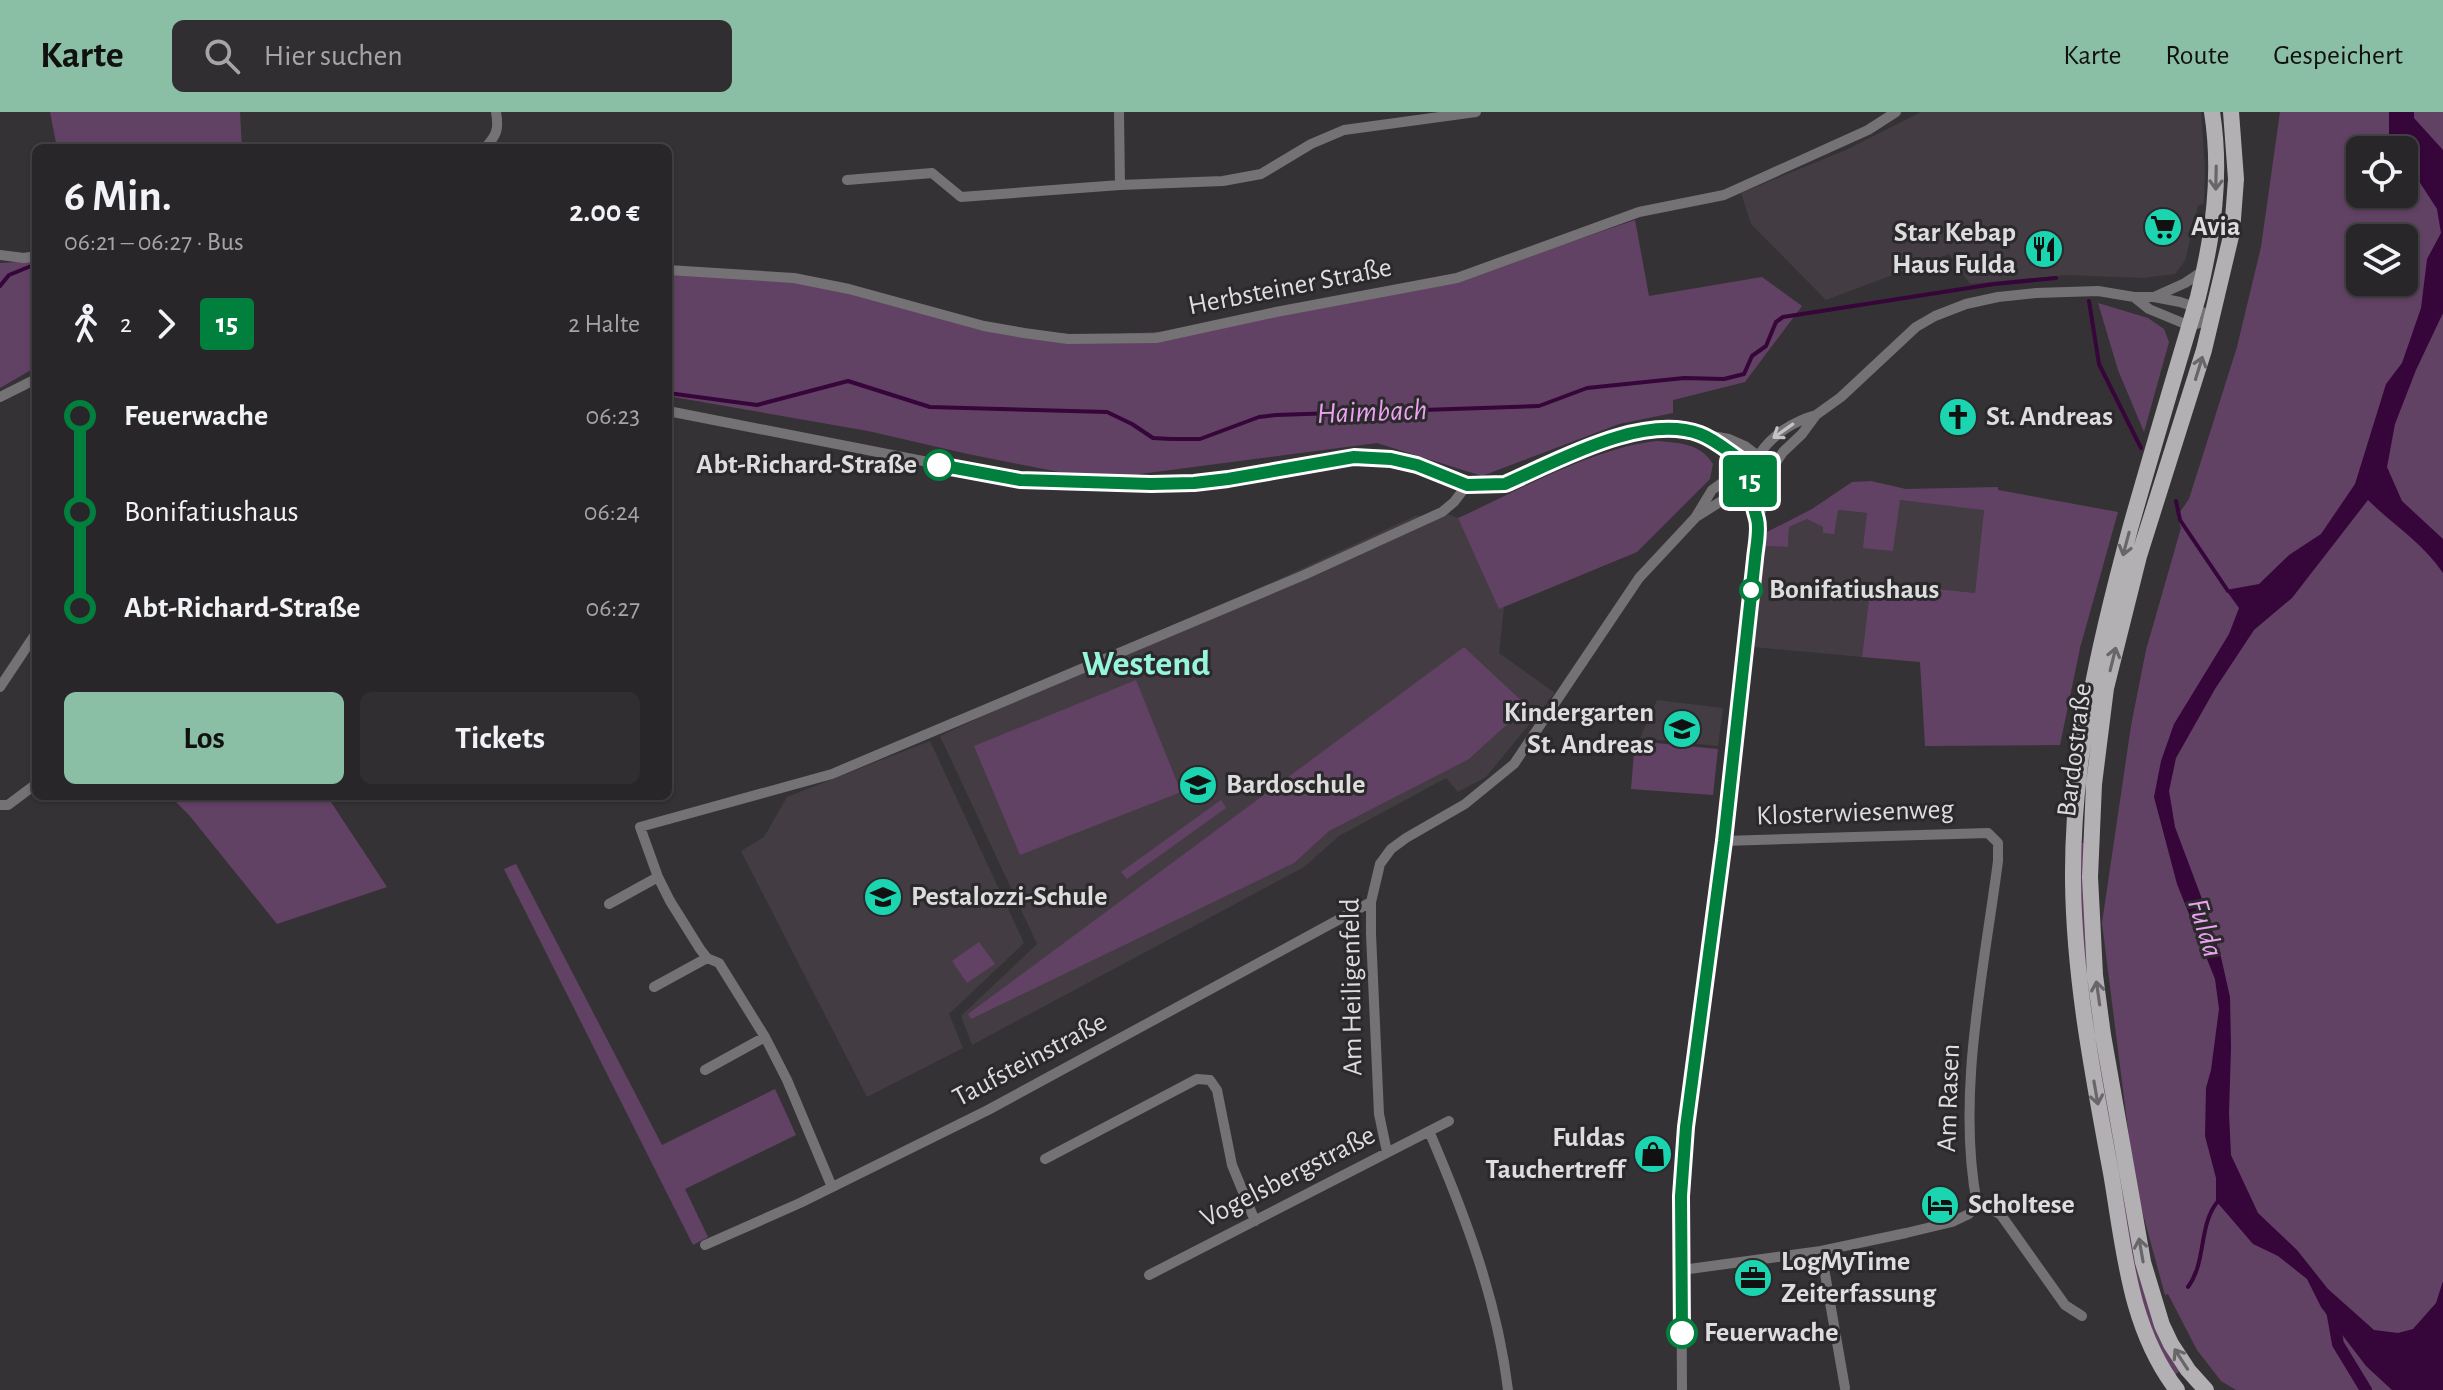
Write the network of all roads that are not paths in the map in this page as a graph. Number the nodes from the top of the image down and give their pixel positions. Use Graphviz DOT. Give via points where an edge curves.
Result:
graph roads {
  1 [pos="496,112"];
  2 [pos="1119,112"];
  3 [pos="1476,112"];
  4 [pos="1896,112"];
  5 [pos="2212,112"];
  6 [pos="2231,112"];
  7 [pos="1445,114"];
  8 [pos="489,144"];
  9 [pos="847,180"];
  10 [pos="1120,185"];
  11 [pos="0,255"];
  12 [pos="32,257"];
  13 [pos="672,270"];
  14 [pos="2205,270"];
  15 [pos="2134,297"];
  16 [pos="2154,297"];
  17 [pos="2195,307"];
  18 [pos="2212,319"];
  19 [pos="2190,326"];
  20 [pos="32,381"];
  21 [pos="0,397"];
  22 [pos="672,412"];
  23 [pos="1816,415"];
  24 [pos="1699,434"];
  25 [pos="1757,455"];
  26 [pos="1752,469"];
  27 [pos="1770,475"];
  28 [pos="1467,485"];
  29 [pos="1750,487"];
  30 [pos="1695,518"];
  31 [pos="1757,520"];
  32 [pos="32,639"];
  33 [pos="0,687"];
  34 [pos="32,787"];
  35 [pos="0,805"];
  36 [pos="1988,833"];
  37 [pos="1724,841"];
  38 [pos="658,877"];
  39 [pos="1371,902"];
  40 [pos="609,904"];
  41 [pos="707,958"];
  42 [pos="654,987"];
  43 [pos="765,1037"];
  44 [pos="705,1070"];
  45 [pos="1449,1121"];
  46 [pos="1429,1131"];
  47 [pos="1387,1152"];
  48 [pos="1045,1159"];
  49 [pos="832,1187"];
  50 [pos="1977,1204"];
  51 [pos="1255,1221"];
  52 [pos="705,1245"];
  53 [pos="1821,1251"];
  54 [pos="1682,1270"];
  55 [pos="1149,1275"];
  56 [pos="2082,1316"];
  57 [pos="1845,1388"];
  58 [pos="1508,1390"];
  59 [pos="1682,1390"];
  60 [pos="2177,1390"];
  61 [pos="2206,1390"];
  1 -- 8 [label="street" via="500,126"];
  2 -- 10 [label="street"];
  3 -- 7 [label="street"];
  4 -- 13 [label="street, Herbsteiner Straße" via="1868,130 1724,195 1639,212 1457,278 1156,338 1068,339 1024,333 794,278"];
  5 -- 14 [label="main road, Bardostraße, one-way" via="2217,186"];
  6 -- 18 [label="main road, Bardostraße" via="2232,232"];
  7 -- 10 [label="street" via="1344,130 1261,174 1223,181"];
  9 -- 10 [label="street" via="932,173 961,197"];
  11 -- 12 [label="street"];
  14 -- 16 [label="street"];
  14 -- 17 [label="main road, Bardostraße"];
  15 -- 16 [label="street"];
  15 -- 19 [label="street"];
  15 -- 23 [label="street" via="2049,292 1966,304 1916,327"];
  16 -- 17 [label="street"];
  17 -- 18 [label="street"];
  17 -- 19 [label="main road, Bardostraße"];
  18 -- 19 [label="street"];
  61 -- 18 [label="main road, Bardostraße, one-way" via="2171,1344 2143,1262 2103,1035 2090,877 2106,688 2139,556"];
  19 -- 60 [label="main road, Bardostraße, one-way" via="2104,624 2078,782 2073,876 2088,1046 2135,1308 2152,1350"];
  20 -- 21 [label="street"];
  22 -- 28 [label="street" via="1020,480 1194,483 1373,457 1417,465"];
  23 -- 25 [label="street, one-way" via="1793,424"];
  23 -- 27 [label="street"];
  24 -- 25 [label="street" via="1729,439"];
  24 -- 26 [label="street"];
  24 -- 28 [label="street" via="1651,429 1625,434 1505,484"];
  25 -- 26 [label="street"];
  25 -- 27 [label="street"];
  26 -- 27 [label="street"];
  26 -- 29 [label="street"];
  26 -- 30 [label="street, Am Heiligenfeld" via="1712,490"];
  27 -- 29 [label="street, Am Heiligenfeld"];
  27 -- 31 [label="street"];
  28 -- 38 [label="street" via="1442,512 832,774 640,827"];
  29 -- 30 [label="street, Am Heiligenfeld"];
  29 -- 31 [label="street"];
  30 -- 39 [label="street, Am Heiligenfeld" via="1639,578 1514,764 1465,804 1391,849 1380,864"];
  31 -- 37 [label="street"];
  32 -- 33 [label="street"];
  34 -- 35 [label="street"];
  36 -- 37 [label="street, Klosterwiesenweg"];
  36 -- 50 [label="street, Am Rasen" via="1998,843 1998,861 1970,1085 1971,1177"];
  37 -- 54 [label="street" via="1686,1127"];
  38 -- 40 [label="street"];
  38 -- 41 [label="street"];
  39 -- 47 [label="street, Am Heiligenfeld" via="1379,1114"];
  39 -- 49 [label="street, Taufsteinstraße" via="993,1108"];
  41 -- 42 [label="street"];
  41 -- 43 [label="street" via="719,963"];
  43 -- 44 [label="street"];
  43 -- 49 [label="street"];
  45 -- 46 [label="street, Vogelsbergstraße"];
  46 -- 47 [label="street, Vogelsbergstraße"];
  46 -- 58 [label="street" via="1488,1289"];
  47 -- 51 [label="street, Vogelsbergstraße"];
  48 -- 51 [label="street" via="1197,1079 1210,1080 1217,1090 1232,1165"];
  49 -- 52 [label="street, Taufsteinstraße"];
  50 -- 53 [label="street" via="1952,1222"];
  50 -- 56 [label="street" via="2001,1215 2065,1305"];
  51 -- 55 [label="street, Vogelsbergstraße"];
  53 -- 54 [label="street"];
  53 -- 57 [label="street"];
  54 -- 59 [label="street"];
}
